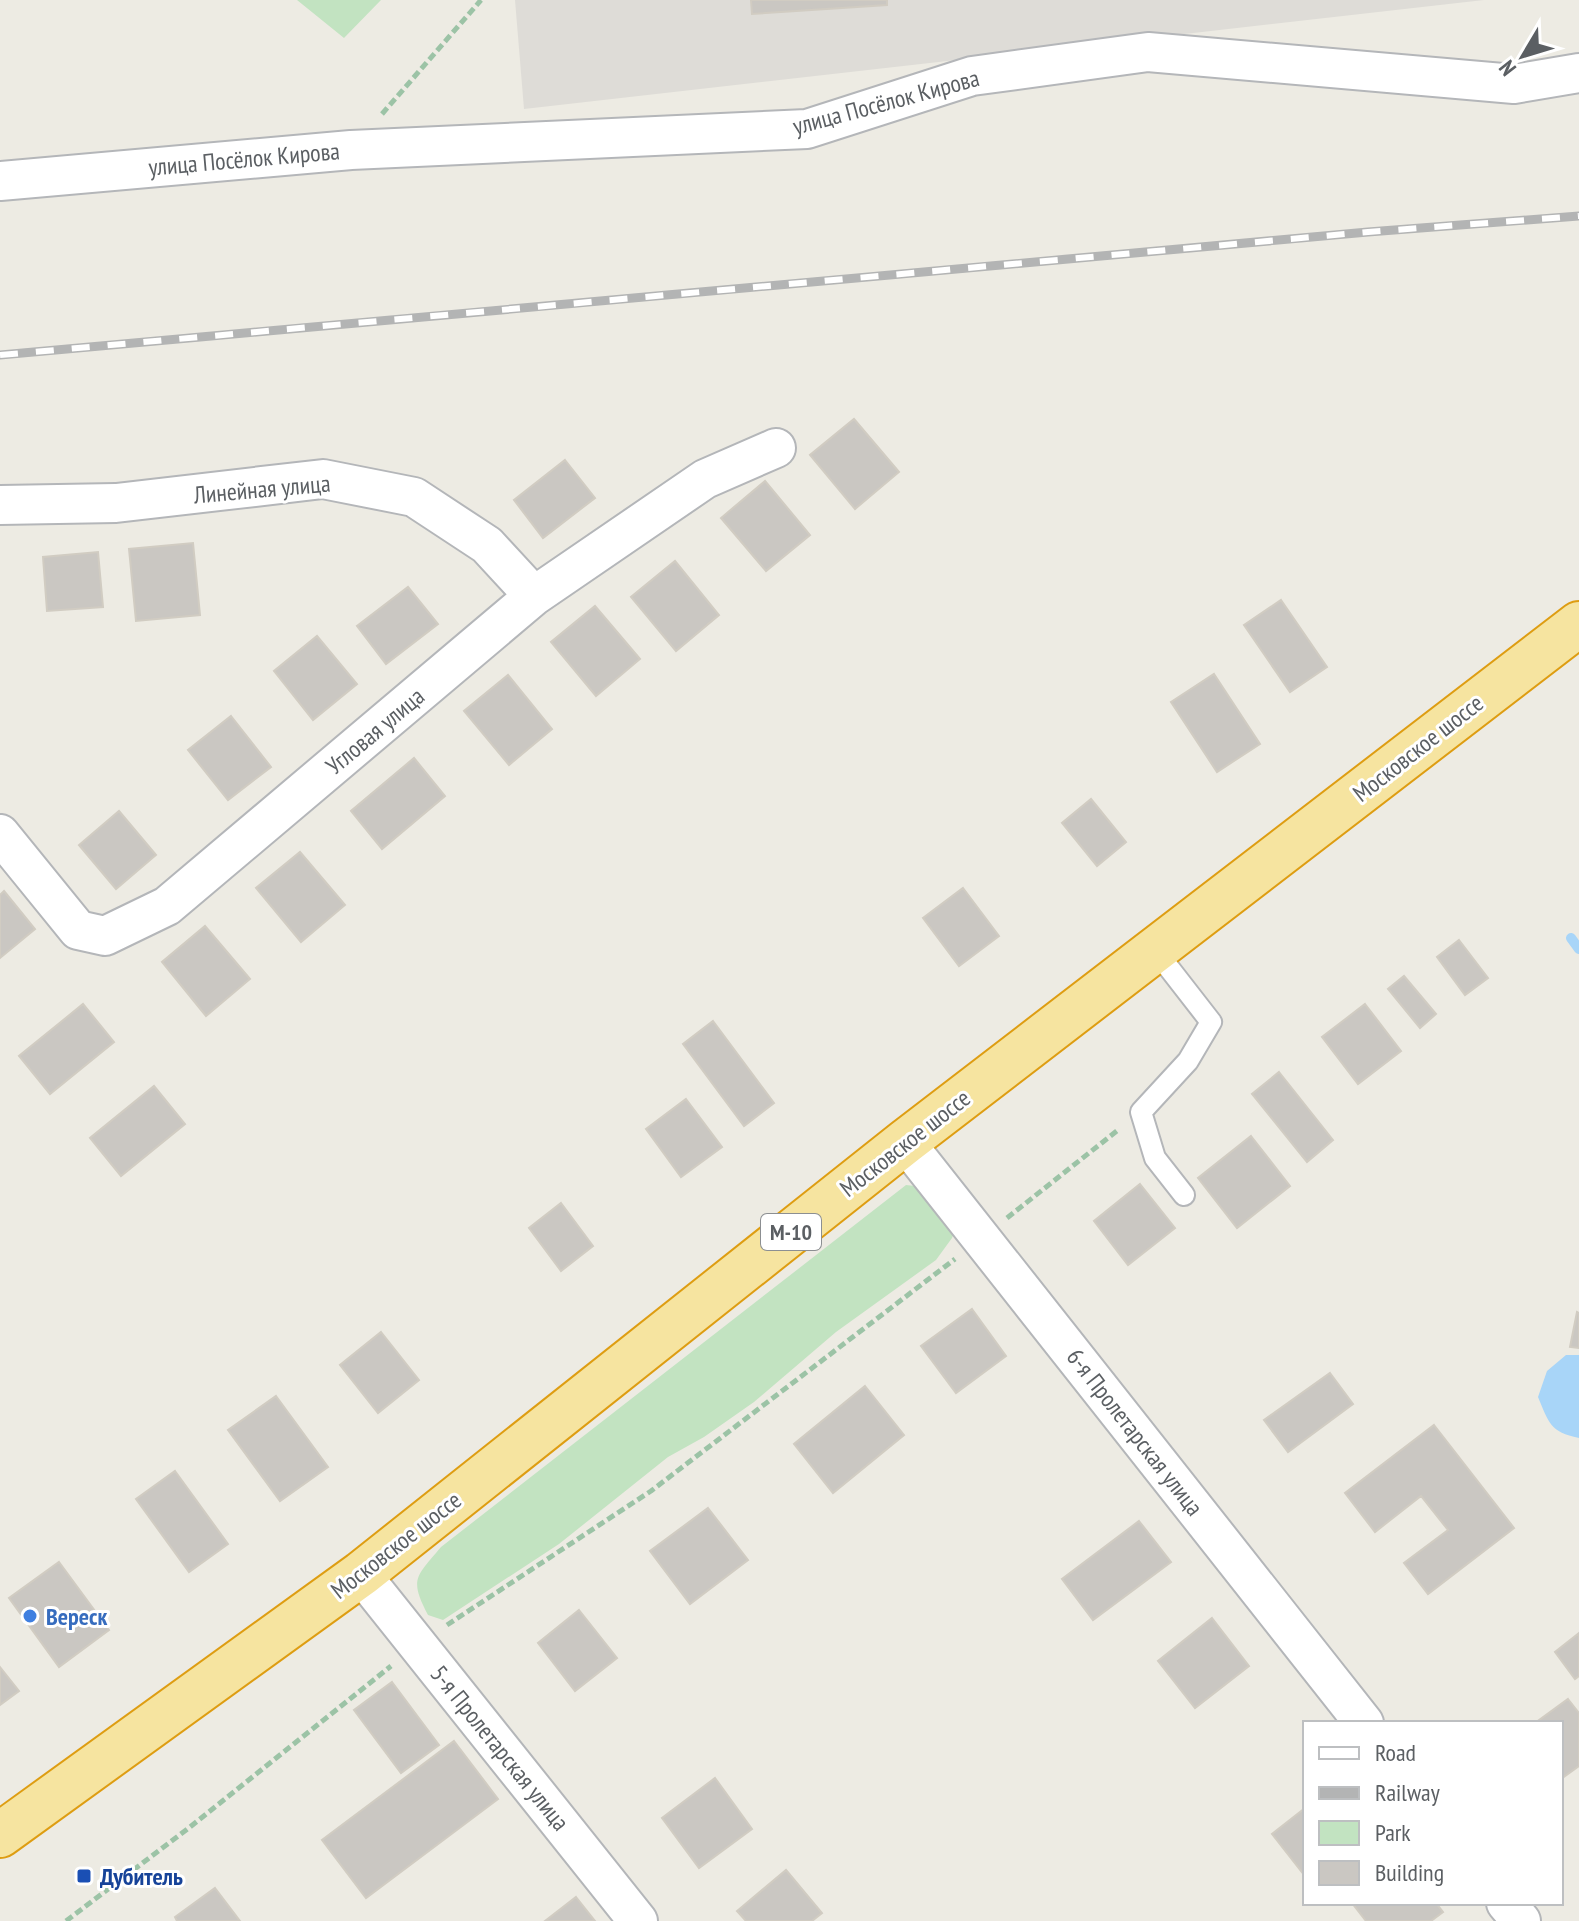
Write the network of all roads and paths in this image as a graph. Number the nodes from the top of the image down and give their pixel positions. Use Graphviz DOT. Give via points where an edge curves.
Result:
graph roads {
  1 [pos="481,0"];
  2 [pos="1579,73"];
  3 [pos="351,150"];
  4 [pos="0,181"];
  5 [pos="776,448"];
  6 [pos="0,505"];
  7 [pos="534,596"];
  8 [pos="1579,624"];
  9 [pos="0,834"];
  10 [pos="1155,950"];
  11 [pos="1141,1112"];
  12 [pos="905,1142"];
  13 [pos="1184,1195"];
  14 [pos="982,1238"];
  15 [pos="361,1574"];
  16 [pos="418,1644"];
  17 [pos="1362,1721"];
  18 [pos="0,1835"];
  19 [pos="1508,1905"];
  20 [pos="66,1921"];
  21 [pos="638,1921"];
  22 [pos="1521,1921"];
  1 -- 3 [label="path"];
  2 -- 3 [label="street, улица Посёлок Кирова" via="1514,84 1148,52 972,76 807,129"];
  3 -- 4 [label="street, улица Посёлок Кирова"];
  5 -- 7 [label="street, Угловая улица" via="705,479"];
  6 -- 7 [label="street, Линейная улица" via="116,503 323,479 414,497 487,545"];
  7 -- 9 [label="street, Угловая улица" via="167,906 105,936 78,930"];
  8 -- 10 [label="highway, Московское шоссе / М-10"];
  10 -- 11 [label="lane" via="1211,1022 1188,1061"];
  10 -- 12 [label="highway, Московское шоссе / М-10"];
  11 -- 13 [label="lane" via="1155,1158"];
  11 -- 14 [label="path"];
  12 -- 14 [label="street, 6-я Пролетарская улица"];
  12 -- 15 [label="highway, Московское шоссе / М-10"];
  14 -- 16 [label="path" via="651,1491"];
  14 -- 17 [label="street, 6-я Пролетарская улица"];
  15 -- 16 [label="street, 5-я Пролетарская улица"];
  15 -- 18 [label="highway, Московское шоссе / М-10"];
  16 -- 20 [label="path"];
  16 -- 21 [label="street, 5-я Пролетарская улица"];
  19 -- 22 [label="street"];
}
